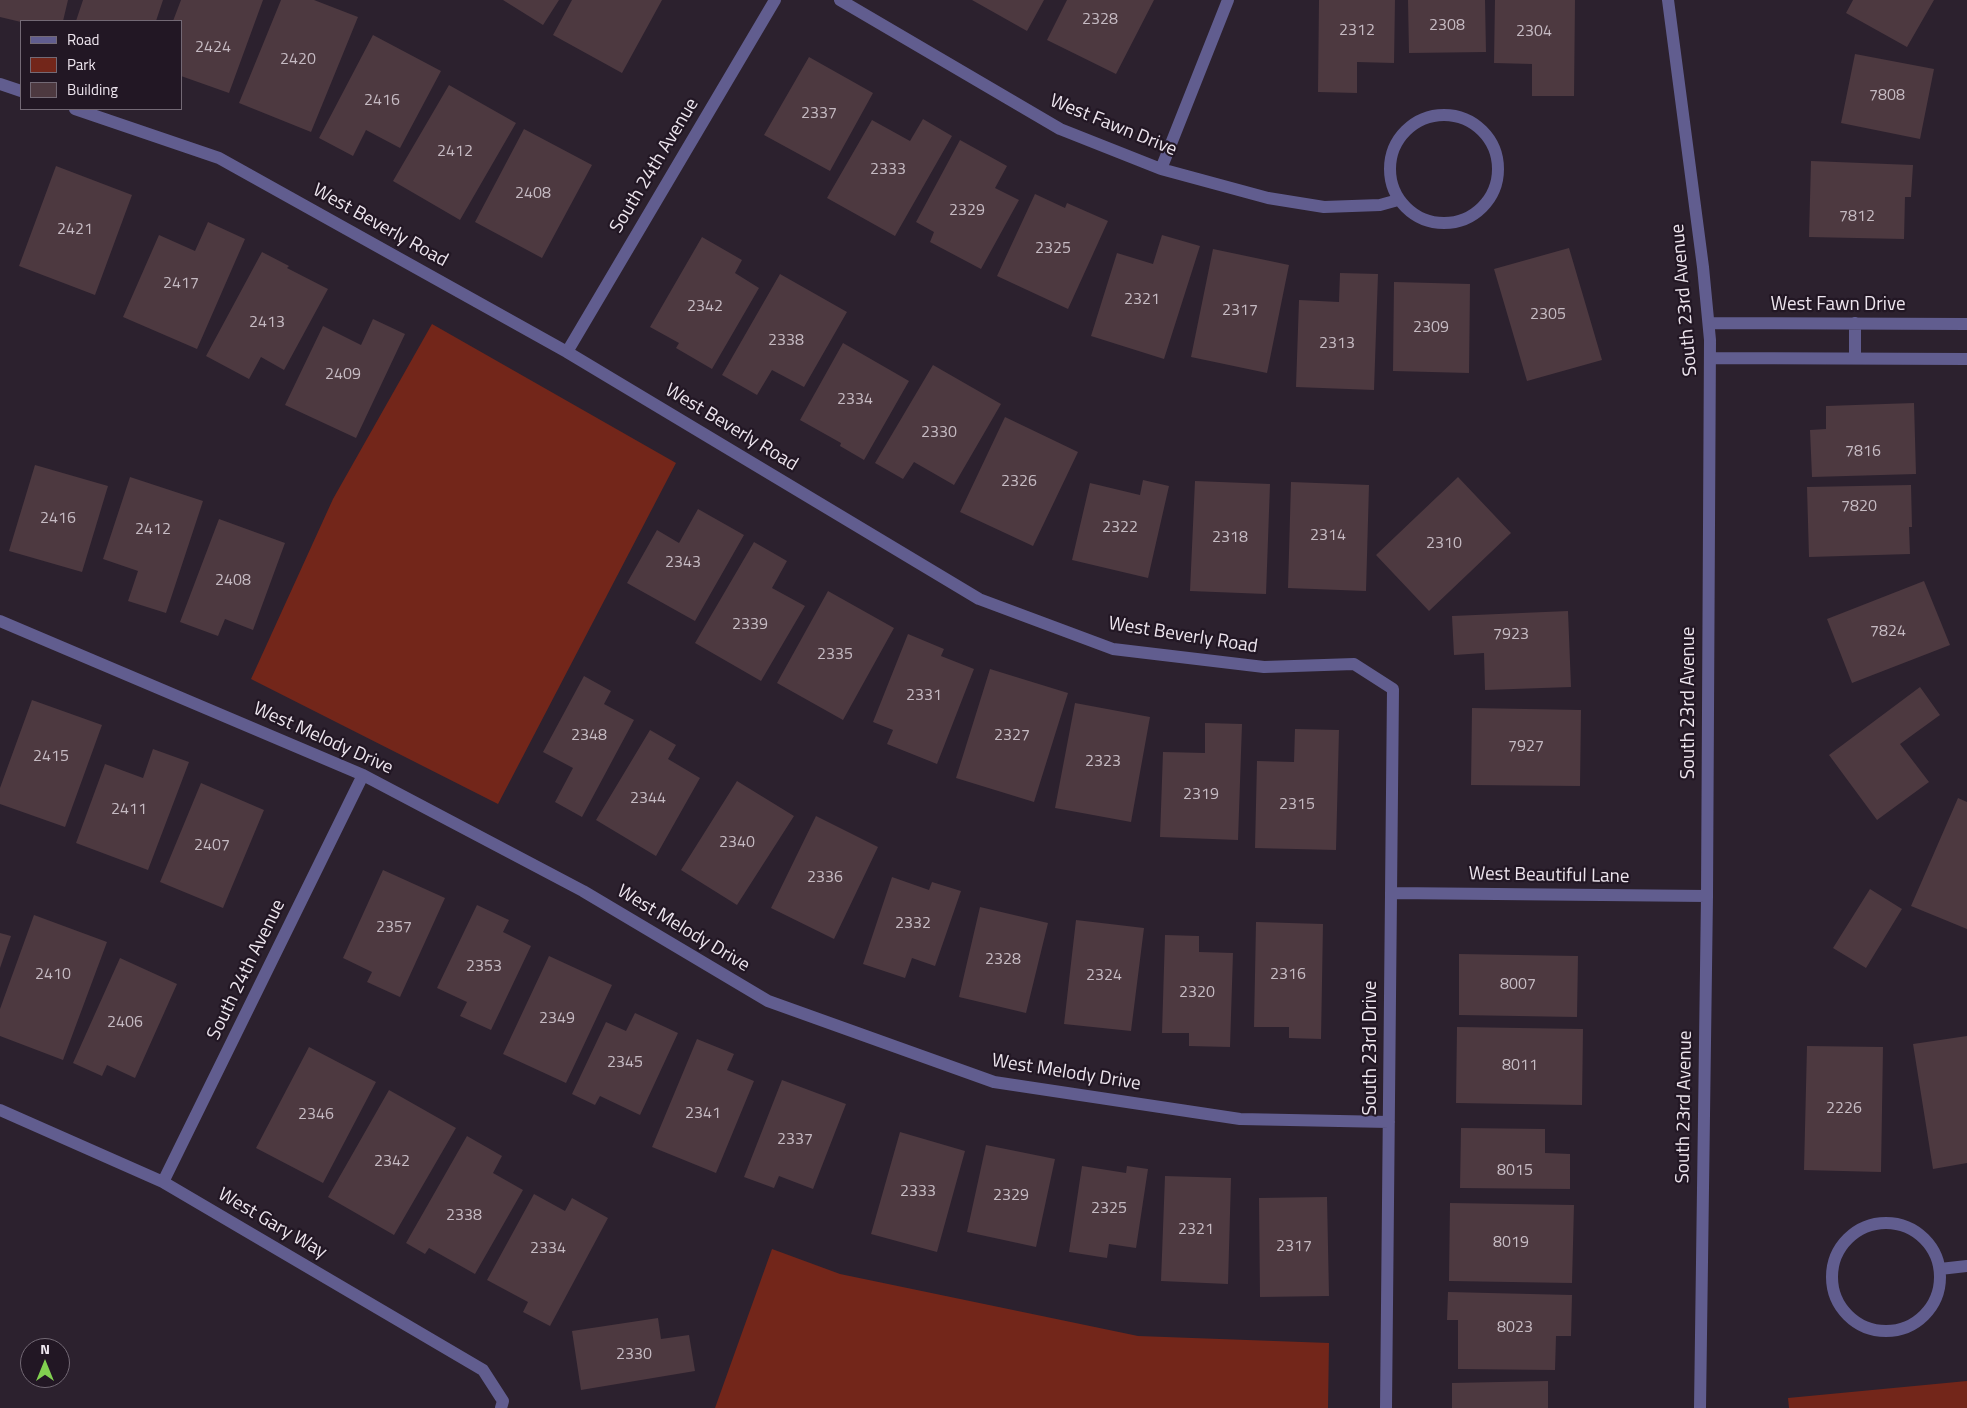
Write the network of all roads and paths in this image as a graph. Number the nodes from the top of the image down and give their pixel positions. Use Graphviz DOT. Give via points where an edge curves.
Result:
graph roads {
  1 [pos="775,0"];
  2 [pos="840,0"];
  3 [pos="1228,0"];
  4 [pos="1668,0"];
  5 [pos="1,86"];
  6 [pos="20,90"];
  7 [pos="78,110"];
  8 [pos="1161,168"];
  9 [pos="1398,200"];
  10 [pos="1709,323"];
  11 [pos="1855,323"];
  12 [pos="1967,324"];
  13 [pos="567,352"];
  14 [pos="1710,358"];
  15 [pos="1855,358"];
  16 [pos="1967,359"];
  17 [pos="0,621"];
  18 [pos="1393,688"];
  19 [pos="363,775"];
  20 [pos="1391,892"];
  21 [pos="1707,896"];
  22 [pos="0,1110"];
  23 [pos="1389,1122"];
  24 [pos="163,1182"];
  25 [pos="1967,1266"];
  26 [pos="1940,1269"];
  27 [pos="502,1404"];
  28 [pos="1386,1408"];
  29 [pos="1700,1408"];
  1 -- 13 [label="street, South 24th Avenue"];
  2 -- 8 [label="street, West Fawn Drive" via="1060,129"];
  3 -- 8 [label="street"];
  4 -- 10 [label="street, South 23rd Avenue"];
  5 -- 6 [label="street"];
  7 -- 13 [label="street, West Beverly Road" via="219,158"];
  8 -- 9 [label="street, West Fawn Drive" via="1268,198 1324,207 1380,205"];
  9 -- 9 [label="street" via="1424,220 1441,224 1458,222 1474,215 1495,189 1497,156 1490,140 1463,119 1446,115 1414,124 1401,136 1391,159 1391,184"];
  10 -- 11 [label="street, West Fawn Drive"];
  10 -- 14 [label="street, South 23rd Avenue"];
  11 -- 12 [label="street, West Fawn Drive"];
  11 -- 15 [label="street"];
  13 -- 18 [label="street, West Beverly Road" via="979,599 1113,649 1264,667 1354,664"];
  14 -- 15 [label="street"];
  14 -- 21 [label="street, South 23rd Avenue"];
  15 -- 16 [label="street"];
  17 -- 19 [label="street, West Melody Drive"];
  18 -- 20 [label="street, South 23rd Drive"];
  19 -- 23 [label="street, West Melody Drive" via="583,891 768,1001 994,1082 1240,1119"];
  19 -- 24 [label="street, South 24th Avenue"];
  20 -- 21 [label="street, West Beautiful Lane"];
  20 -- 23 [label="street, South 23rd Drive"];
  21 -- 29 [label="street, South 23rd Avenue"];
  22 -- 24 [label="street, West Gary Way"];
  23 -- 28 [label="street, South 23rd Drive"];
  24 -- 27 [label="street, West Gary Way" via="484,1370"];
  25 -- 26 [label="street"];
  26 -- 26 [label="street" via="1932,1247 1920,1234 1889,1222 1872,1224 1856,1231 1835,1257 1831,1274 1833,1291 1840,1306 1866,1328 1900,1329 1916,1322 1928,1310 1937,1296"];
}
